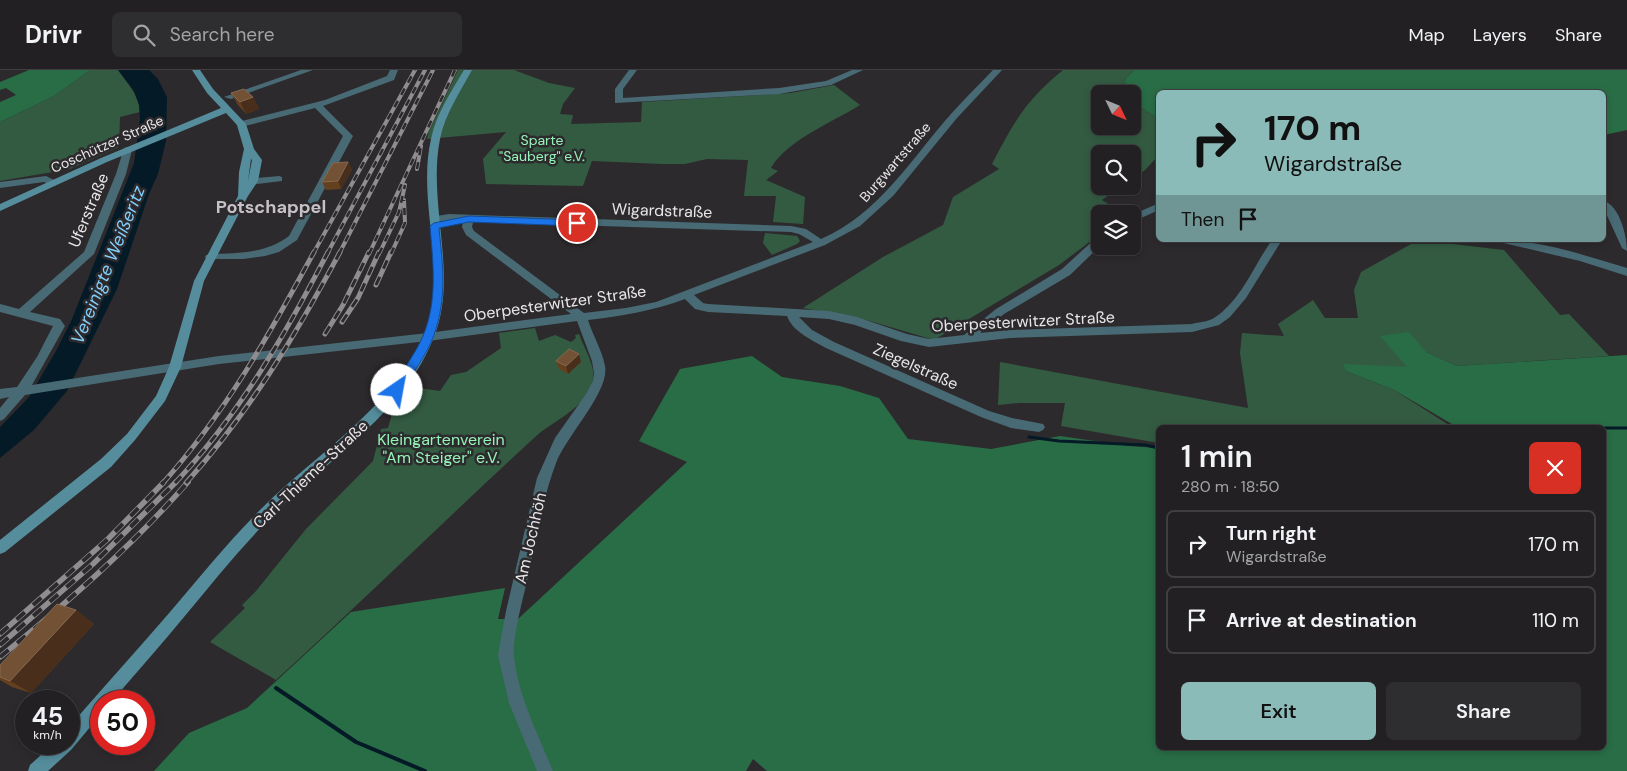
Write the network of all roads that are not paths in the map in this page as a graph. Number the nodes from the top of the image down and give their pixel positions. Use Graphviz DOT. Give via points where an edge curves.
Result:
graph roads {
  1 [pos="196,70"];
  2 [pos="309,70"];
  3 [pos="394,70"];
  4 [pos="468,70"];
  5 [pos="633,70"];
  6 [pos="859,70"];
  7 [pos="998,70"];
  8 [pos="228,97"];
  9 [pos="317,105"];
  10 [pos="227,109"];
  11 [pos="241,124"];
  12 [pos="126,150"];
  13 [pos="279,179"];
  14 [pos="257,181"];
  15 [pos="53,183"];
  16 [pos="0,185"];
  17 [pos="1606,206"];
  18 [pos="1156,207"];
  19 [pos="0,208"];
  20 [pos="1141,214"];
  21 [pos="469,219"];
  22 [pos="434,222"];
  23 [pos="1276,242"];
  24 [pos="1512,242"];
  25 [pos="821,243"];
  26 [pos="1091,248"];
  27 [pos="1627,248"];
  28 [pos="215,257"];
  29 [pos="1627,272"];
  30 [pos="686,294"];
  31 [pos="0,308"];
  32 [pos="20,313"];
  33 [pos="793,313"];
  34 [pos="581,316"];
  35 [pos="428,337"];
  36 [pos="966,340"];
  37 [pos="175,367"];
  38 [pos="20,391"];
  39 [pos="0,394"];
  40 [pos="0,416"];
  41 [pos="1039,427"];
  42 [pos="0,548"];
  43 [pos="112,690"];
  44 [pos="90,715"];
  45 [pos="80,727"];
  46 [pos="53,755"];
  47 [pos="36,771"];
  48 [pos="545,771"];
  1 -- 10 [label="street"];
  2 -- 8 [label="street"];
  3 -- 9 [label="street" via="388,80"];
  4 -- 22 [label="street, Carl-Thieme-Straße" via="435,139 431,178"];
  5 -- 6 [label="street" via="619,89 618,101 779,92 828,83"];
  7 -- 25 [label="street, Burgwartstraße" via="870,214"];
  9 -- 11 [label="street"];
  9 -- 28 [label="street" via="348,136 293,238 268,253"];
  10 -- 11 [label="street"];
  10 -- 12 [label="street, Coschützer Straße"];
  11 -- 28 [label="street" via="249,149 245,157 243,196"];
  12 -- 15 [label="street, Coschützer Straße"];
  12 -- 32 [label="street, Uferstraße" via="121,174 89,254"];
  13 -- 14 [label="street"];
  15 -- 16 [label="street" via="46,179"];
  15 -- 19 [label="street, Coschützer Straße"];
  17 -- 27 [label="street"];
  18 -- 20 [label="street"];
  21 -- 22 [label="street, Wigardstraße"];
  21 -- 25 [label="street, Wigardstraße" via="791,229 802,230"];
  21 -- 34 [label="street" via="467,227 470,233"];
  22 -- 35 [label="street, Carl-Thieme-Straße" via="440,279 437,306"];
  23 -- 36 [label="street, Oberpesterwitzer Straße" via="1232,308 1218,321 1192,328 1010,334"];
  24 -- 29 [label="street"];
  25 -- 30 [label="street, Burgwartstraße"];
  26 -- 36 [label="street" via="1068,270 997,315"];
  28 -- 37 [label="street" via="193,294"];
  30 -- 33 [label="street, Oberpesterwitzer Straße" via="699,306 708,308"];
  30 -- 34 [label="street, Oberpesterwitzer Straße" via="640,310"];
  31 -- 32 [label="street"];
  32 -- 38 [label="street" via="56,322 59,326"];
  33 -- 36 [label="street, Oberpesterwitzer Straße" via="841,317 921,342"];
  33 -- 41 [label="street, Ziegelstraße" via="792,318 800,327 830,345 985,414 1011,424"];
  34 -- 35 [label="street, Oberpesterwitzer Straße"];
  34 -- 48 [label="street, Am Jochhöh" via="600,374 596,386 562,437 544,478 506,655 518,703"];
  35 -- 37 [label="street, Oberpesterwitzer Straße" via="238,357"];
  35 -- 43 [label="street, Carl-Thieme-Straße" via="405,379 384,406 308,472 257,522"];
  37 -- 38 [label="street, Oberpesterwitzer Straße"];
  37 -- 42 [label="street" via="161,398 106,463"];
  38 -- 39 [label="street, Oberpesterwitzer Straße"];
  38 -- 40 [label="street"];
  44 -- 45 [label="street, Carl-Thieme-Straße"];
  46 -- 47 [label="street"];
}
